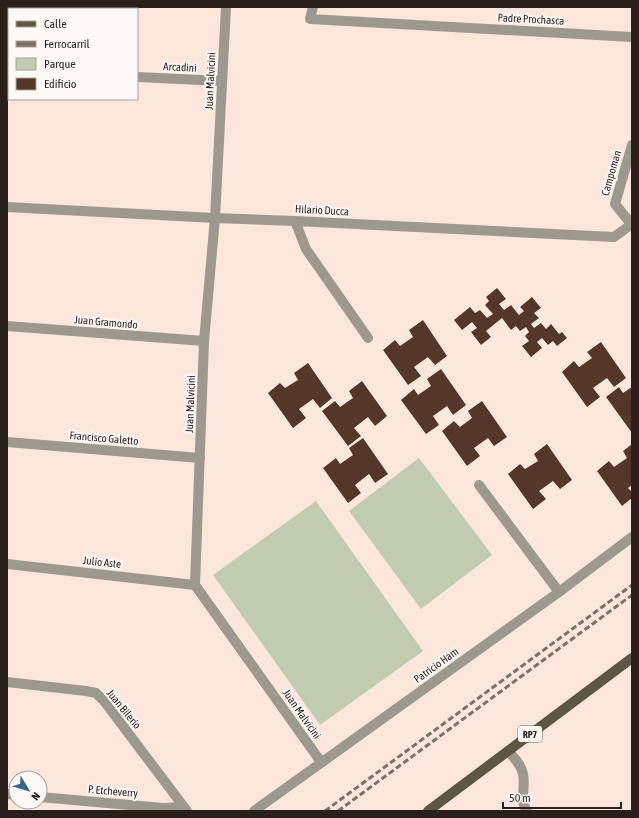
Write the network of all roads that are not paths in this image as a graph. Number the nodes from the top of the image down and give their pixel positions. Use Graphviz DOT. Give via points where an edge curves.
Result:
graph roads {
  1 [pos="226,7"];
  2 [pos="313,7"];
  3 [pos="632,37"];
  4 [pos="138,77"];
  5 [pos="222,81"];
  6 [pos="632,145"];
  7 [pos="7,207"];
  8 [pos="215,218"];
  9 [pos="295,221"];
  10 [pos="632,224"];
  11 [pos="7,326"];
  12 [pos="368,338"];
  13 [pos="204,342"];
  14 [pos="7,442"];
  15 [pos="200,458"];
  16 [pos="479,485"];
  17 [pos="632,537"];
  18 [pos="7,564"];
  19 [pos="195,585"];
  20 [pos="559,592"];
  21 [pos="632,658"];
  22 [pos="7,682"];
  23 [pos="508,751"];
  24 [pos="321,762"];
  25 [pos="48,798"];
  26 [pos="186,809"];
  27 [pos="254,811"];
  28 [pos="428,811"];
  29 [pos="527,811"];
  1 -- 5 [label="street, Juan Malvicini"];
  2 -- 3 [label="street, Padre Prochasca" via="310,19"];
  4 -- 5 [label="street, Arcadini"];
  5 -- 8 [label="street, Juan Malvicini"];
  6 -- 10 [label="street, Campoman" via="615,204"];
  7 -- 8 [label="street, Hilario Ducca"];
  8 -- 9 [label="street, Hilario Ducca"];
  8 -- 13 [label="street, Juan Malvicini"];
  9 -- 10 [label="street, Hilario Ducca" via="614,237"];
  9 -- 12 [label="street" via="306,249"];
  11 -- 13 [label="street, Juan Gramondo"];
  13 -- 15 [label="street, Juan Malvicini"];
  14 -- 15 [label="street, Francisco Galetto"];
  15 -- 19 [label="street, Juan Malvicini"];
  16 -- 20 [label="street"];
  17 -- 20 [label="street, Patricio Ham"];
  18 -- 19 [label="street, Julio Aste"];
  19 -- 24 [label="street, Juan Malvicini"];
  20 -- 24 [label="street, Patricio Ham"];
  21 -- 23 [label="main road, RP7"];
  22 -- 26 [label="street, Juan Bilerio" via="96,693"];
  23 -- 28 [label="main road, RP7"];
  23 -- 29 [label="street" via="523,773 523,800"];
  24 -- 27 [label="street, Patricio Ham"];
  25 -- 26 [label="street, P. Etcheverry"];
}
